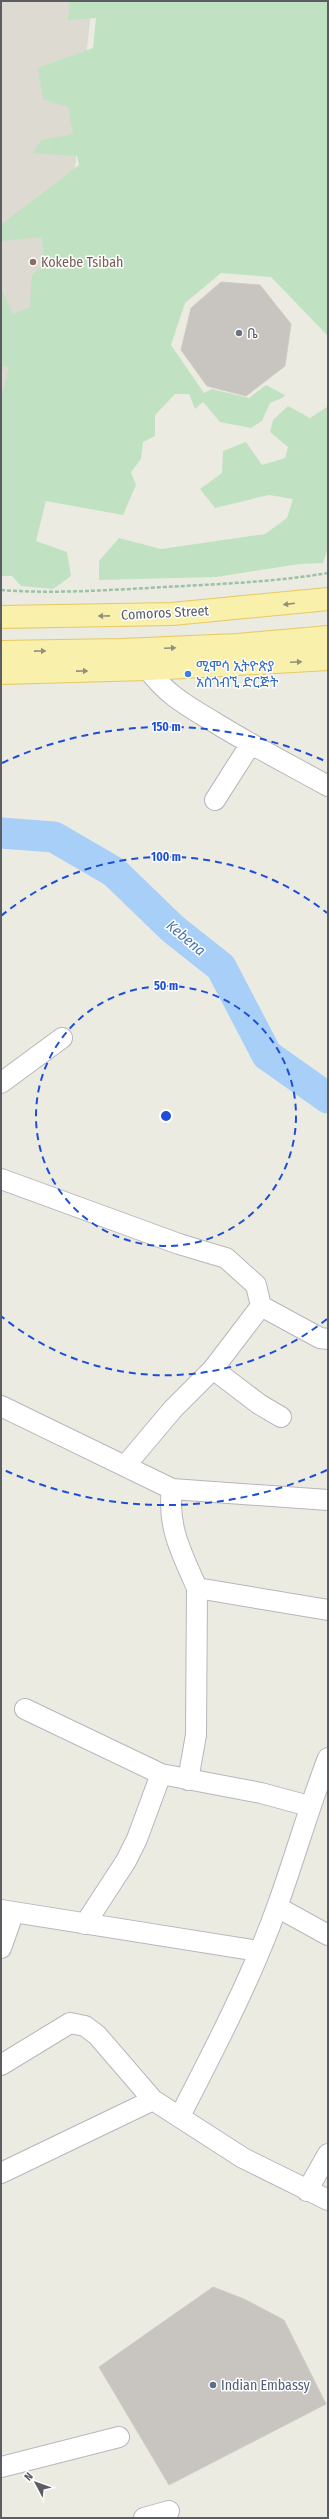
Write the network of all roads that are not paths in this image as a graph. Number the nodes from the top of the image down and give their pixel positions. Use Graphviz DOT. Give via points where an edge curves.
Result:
graph roads {
  1 [pos="328,599"];
  2 [pos="1,617"];
  3 [pos="328,637"];
  4 [pos="1,652"];
  5 [pos="328,659"];
  6 [pos="148,669"];
  7 [pos="1,673"];
  8 [pos="250,745"];
  9 [pos="328,786"];
  10 [pos="215,800"];
  11 [pos="62,1038"];
  12 [pos="1,1083"];
  13 [pos="1,1179"];
  14 [pos="261,1306"];
  15 [pos="328,1338"];
  16 [pos="213,1369"];
  17 [pos="1,1406"];
  18 [pos="281,1417"];
  19 [pos="125,1466"];
  20 [pos="172,1489"];
  21 [pos="328,1500"];
  22 [pos="197,1588"];
  23 [pos="328,1610"];
  24 [pos="25,1708"];
  25 [pos="328,1758"];
  26 [pos="161,1774"];
  27 [pos="188,1780"];
  28 [pos="309,1806"];
  29 [pos="277,1907"];
  30 [pos="7,1912"];
  31 [pos="85,1924"];
  32 [pos="328,1935"];
  33 [pos="1,1948"];
  34 [pos="259,1951"];
  35 [pos="1,2065"];
  36 [pos="153,2100"];
  37 [pos="180,2116"];
  38 [pos="328,2154"];
  39 [pos="1,2174"];
  40 [pos="307,2191"];
  41 [pos="328,2200"];
  42 [pos="120,2437"];
  43 [pos="1,2467"];
  44 [pos="169,2512"];
  45 [pos="144,2518"];
  1 -- 2 [label="main road, Comoros Street, one-way" via="172,614"];
  4 -- 3 [label="main road, one-way" via="152,649"];
  6 -- 5 [label="main road, one-way"];
  7 -- 6 [label="main road, one-way"];
  6 -- 8 [label="street" via="158,684 176,699"];
  8 -- 9 [label="street"];
  8 -- 10 [label="street"];
  11 -- 12 [label="street"];
  13 -- 14 [label="street" via="172,1242 226,1258 256,1285"];
  14 -- 15 [label="street" via="320,1338"];
  14 -- 16 [label="street"];
  16 -- 18 [label="street" via="259,1404"];
  16 -- 19 [label="street" via="173,1409"];
  17 -- 19 [label="street"];
  19 -- 20 [label="street"];
  20 -- 21 [label="street"];
  20 -- 22 [label="street" via="169,1509 174,1536"];
  22 -- 23 [label="street"];
  22 -- 27 [label="street" via="196,1735"];
  24 -- 26 [label="street"];
  25 -- 28 [label="street"];
  26 -- 27 [label="street"];
  26 -- 31 [label="street" via="138,1839"];
  27 -- 28 [label="street" via="261,1793"];
  28 -- 29 [label="street"];
  29 -- 32 [label="street"];
  29 -- 34 [label="street"];
  30 -- 31 [label="street"];
  30 -- 33 [label="street"];
  31 -- 34 [label="street"];
  34 -- 37 [label="street" via="215,2048"];
  35 -- 36 [label="street" via="70,2023 85,2026 97,2035"];
  36 -- 37 [label="street"];
  36 -- 39 [label="street"];
  37 -- 40 [label="street" via="243,2158"];
  38 -- 40 [label="street"];
  40 -- 41 [label="street"];
  42 -- 43 [label="street"];
  44 -- 45 [label="street"];
}
